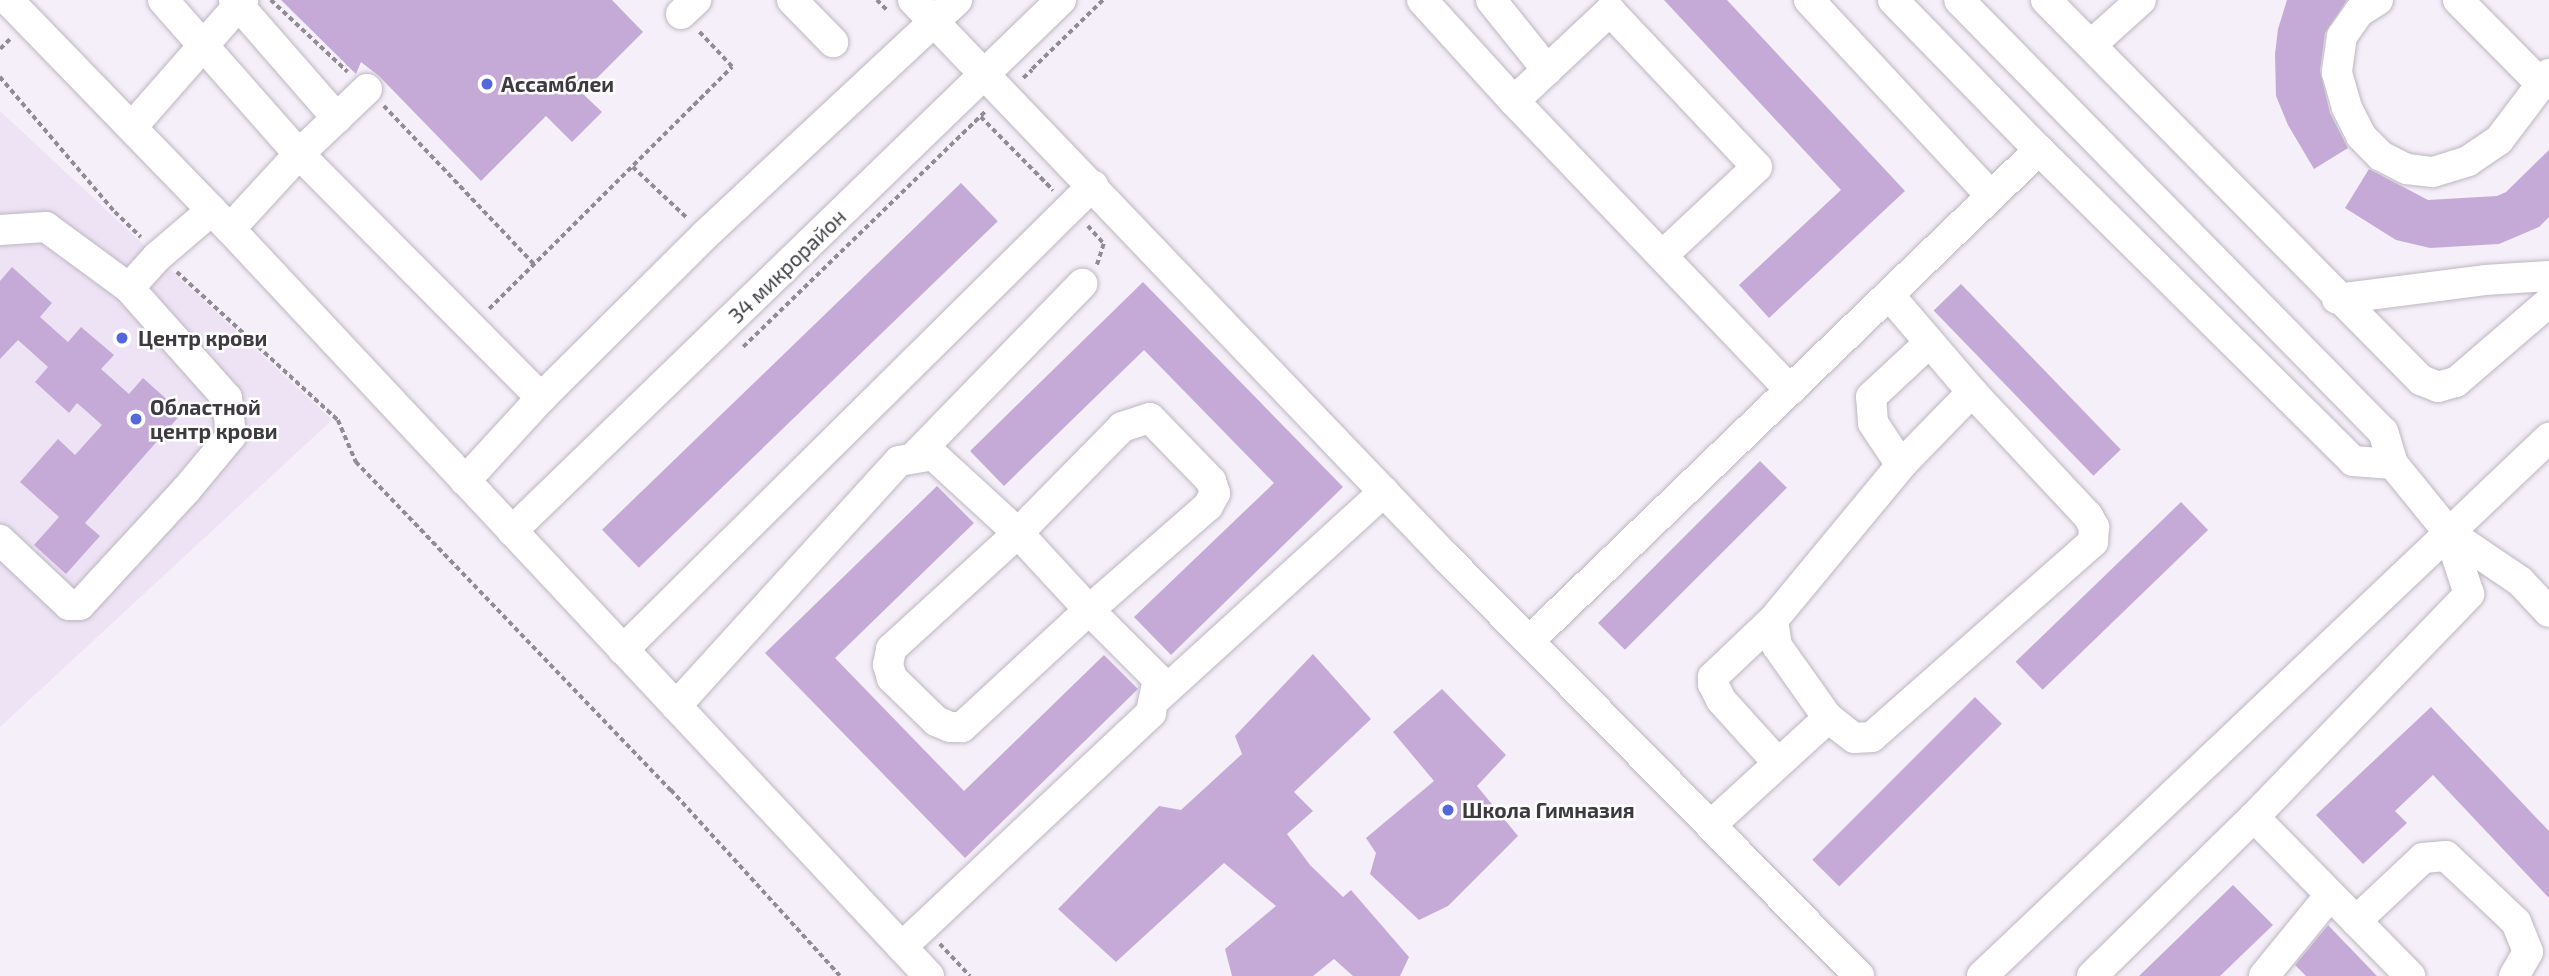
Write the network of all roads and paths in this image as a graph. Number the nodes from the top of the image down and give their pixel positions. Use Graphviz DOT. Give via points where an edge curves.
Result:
graph roads {
  1 [pos="8,0"];
  2 [pos="163,0"];
  3 [pos="271,0"];
  4 [pos="792,0"];
  5 [pos="913,0"];
  6 [pos="957,0"];
  7 [pos="1061,0"];
  8 [pos="1422,0"];
  9 [pos="1491,0"];
  10 [pos="1809,0"];
  11 [pos="1894,0"];
  12 [pos="1959,0"];
  13 [pos="2046,0"];
  14 [pos="2141,0"];
  15 [pos="2378,0"];
  16 [pos="2458,0"];
  17 [pos="239,2"];
  18 [pos="1606,5"];
  19 [pos="689,7"];
  20 [pos="934,22"];
  21 [pos="833,42"];
  22 [pos="201,45"];
  23 [pos="2091,45"];
  24 [pos="1547,70"];
  25 [pos="985,75"];
  26 [pos="2545,79"];
  27 [pos="367,89"];
  28 [pos="1514,101"];
  29 [pos="987,111"];
  30 [pos="337,118"];
  31 [pos="132,127"];
  32 [pos="2039,150"];
  33 [pos="299,154"];
  34 [pos="633,167"];
  35 [pos="1093,185"];
  36 [pos="1991,196"];
  37 [pos="221,220"];
  38 [pos="0,230"];
  39 [pos="705,235"];
  40 [pos="1662,256"];
  41 [pos="534,264"];
  42 [pos="2549,276"];
  43 [pos="1082,284"];
  44 [pos="129,288"];
  45 [pos="1889,295"];
  46 [pos="2337,299"];
  47 [pos="2549,302"];
  48 [pos="470,328"];
  49 [pos="1929,343"];
  50 [pos="741,348"];
  51 [pos="1790,390"];
  52 [pos="1972,392"];
  53 [pos="541,398"];
  54 [pos="2549,438"];
  55 [pos="350,447"];
  56 [pos="913,458"];
  57 [pos="2393,464"];
  58 [pos="1901,465"];
  59 [pos="465,481"];
  60 [pos="1384,492"];
  61 [pos="512,531"];
  62 [pos="1018,533"];
  63 [pos="2449,533"];
  64 [pos="0,540"];
  65 [pos="1088,610"];
  66 [pos="2549,612"];
  67 [pos="1773,620"];
  68 [pos="1529,641"];
  69 [pos="623,650"];
  70 [pos="1154,701"];
  71 [pos="676,706"];
  72 [pos="1828,718"];
  73 [pos="1779,763"];
  74 [pos="2254,817"];
  75 [pos="1711,825"];
  76 [pos="2330,895"];
  77 [pos="2356,921"];
  78 [pos="923,927"];
  79 [pos="902,947"];
  80 [pos="1992,973"];
  81 [pos="840,976"];
  82 [pos="929,976"];
  83 [pos="970,976"];
  84 [pos="1859,976"];
  85 [pos="2092,976"];
  86 [pos="2264,976"];
  87 [pos="2410,976"];
  88 [pos="2514,976"];
  1 -- 31 [label="street"];
  2 -- 22 [label="street"];
  3 -- 27 [label="path"];
  4 -- 21 [label="street"];
  5 -- 20 [label="street"];
  6 -- 20 [label="street"];
  7 -- 25 [label="street, 34 микрорайон"];
  8 -- 28 [label="street"];
  9 -- 24 [label="street"];
  10 -- 36 [label="street"];
  11 -- 32 [label="street"];
  12 -- 57 [label="street" via="2383,432"];
  13 -- 23 [label="street"];
  14 -- 23 [label="street"];
  15 -- 26 [label="street" via="2359,12 2342,36 2337,73 2361,136 2381,156 2407,169 2433,172 2468,161 2499,140"];
  16 -- 26 [label="street"];
  17 -- 22 [label="street"];
  17 -- 30 [label="street"];
  18 -- 24 [label="street"];
  18 -- 40 [label="street" via="1757,167"];
  19 -- 34 [label="path" via="732,67"];
  20 -- 25 [label="street"];
  20 -- 39 [label="street"];
  22 -- 31 [label="street"];
  22 -- 33 [label="street"];
  23 -- 46 [label="street"];
  24 -- 28 [label="street"];
  25 -- 35 [label="street"];
  25 -- 61 [label="street, 34 микрорайон"];
  27 -- 30 [label="street"];
  27 -- 41 [label="path"];
  28 -- 40 [label="street"];
  29 -- 50 [label="path"];
  30 -- 33 [label="street"];
  31 -- 37 [label="street"];
  32 -- 36 [label="street"];
  32 -- 57 [label="street" via="2353,461"];
  33 -- 37 [label="street"];
  33 -- 48 [label="street"];
  34 -- 39 [label="path"];
  34 -- 41 [label="path"];
  35 -- 60 [label="street"];
  35 -- 69 [label="street"];
  36 -- 45 [label="street"];
  37 -- 44 [label="street" via="157,257"];
  37 -- 59 [label="street"];
  38 -- 44 [label="street" via="46,227"];
  39 -- 53 [label="street"];
  40 -- 51 [label="street"];
  41 -- 48 [label="path"];
  42 -- 46 [label="street"];
  43 -- 56 [label="street"];
  44 -- 64 [label="street" via="227,398 231,436 80,605 69,605"];
  45 -- 49 [label="street"];
  45 -- 51 [label="street"];
  46 -- 47 [label="street" via="2421,380 2438,387 2456,382"];
  48 -- 53 [label="street"];
  49 -- 52 [label="street"];
  49 -- 58 [label="street" via="1871,397 1873,423"];
  51 -- 68 [label="street"];
  52 -- 58 [label="street"];
  52 -- 72 [label="street" via="2088,516 2094,527 2093,542 1872,737 1854,738"];
  53 -- 59 [label="street"];
  54 -- 63 [label="street"];
  55 -- 81 [label="path" via="356,462 671,790"];
  56 -- 62 [label="street" via="933,455"];
  56 -- 71 [label="street" via="899,461"];
  57 -- 63 [label="street"];
  58 -- 67 [label="street"];
  59 -- 61 [label="street"];
  60 -- 68 [label="street"];
  60 -- 70 [label="street"];
  61 -- 69 [label="street"];
  62 -- 65 [label="street"];
  62 -- 65 [label="street" via="1122,427 1135,421 1150,418 1211,481 1214,493 1208,506"];
  62 -- 65 [label="street" via="891,649 888,664 892,678 936,722 962,727"];
  63 -- 66 [label="street" via="2520,581"];
  63 -- 74 [label="street" via="2469,594"];
  63 -- 80 [label="street"];
  65 -- 70 [label="street" via="1158,679"];
  67 -- 72 [label="street" via="1777,646"];
  67 -- 73 [label="street" via="1713,677 1713,684 1721,700"];
  68 -- 75 [label="street"];
  69 -- 71 [label="street"];
  70 -- 78 [label="street" via="1151,713"];
  71 -- 79 [label="street"];
  72 -- 73 [label="street"];
  73 -- 75 [label="street"];
  74 -- 76 [label="street"];
  74 -- 85 [label="street"];
  75 -- 84 [label="street"];
  76 -- 77 [label="street"];
  76 -- 86 [label="street"];
  77 -- 87 [label="street"];
  77 -- 88 [label="street" via="2423,858 2446,856 2516,922 2528,952"];
  78 -- 79 [label="street"];
  78 -- 83 [label="path"];
  79 -- 82 [label="street"];
}
